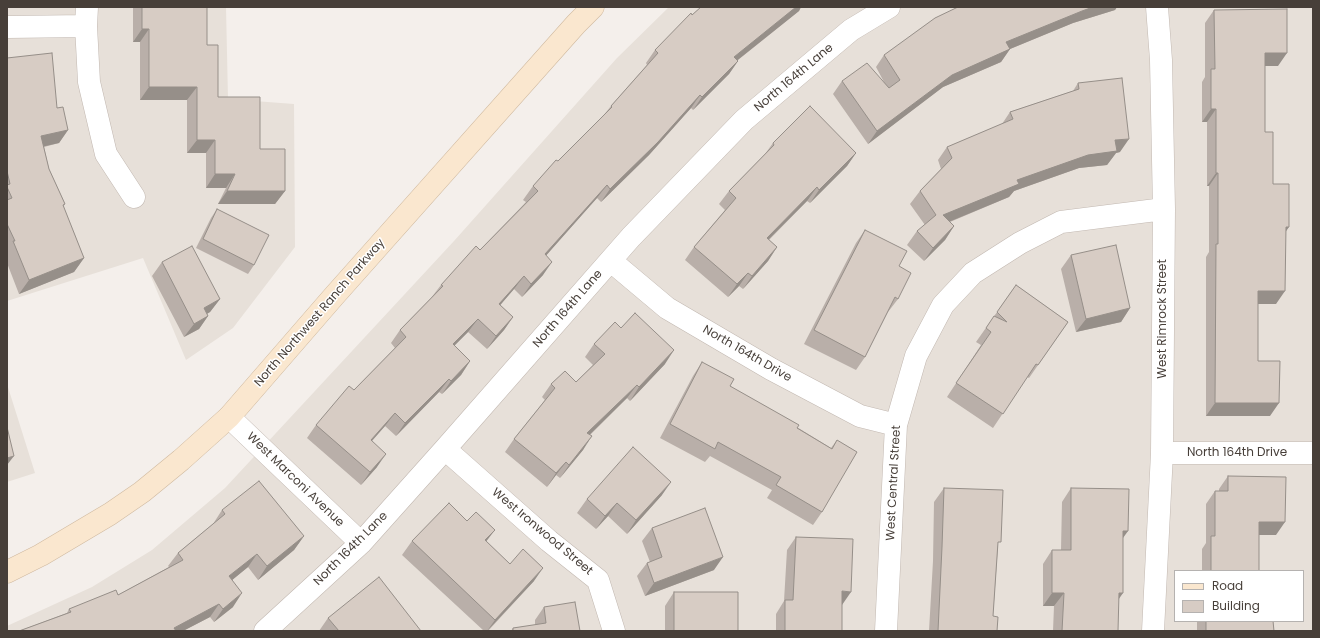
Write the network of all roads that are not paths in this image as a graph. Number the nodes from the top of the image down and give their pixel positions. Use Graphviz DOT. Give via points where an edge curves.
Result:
graph roads {
  1 [pos="593,7"];
  2 [pos="889,7"];
  3 [pos="1157,7"];
  4 [pos="87,17"];
  5 [pos="7,27"];
  6 [pos="134,196"];
  7 [pos="1164,209"];
  8 [pos="611,260"];
  9 [pos="229,418"];
  10 [pos="896,425"];
  11 [pos="446,449"];
  12 [pos="1162,453"];
  13 [pos="1313,453"];
  14 [pos="361,543"];
  15 [pos="7,572"];
  16 [pos="265,631"];
  17 [pos="614,631"];
  18 [pos="886,631"];
  19 [pos="1153,631"];
  1 -- 9 [label="main road, North Northwest Ranch Parkway" via="334,296"];
  2 -- 8 [label="street, North 164th Lane" via="851,30 744,120"];
  3 -- 7 [label="street, West Rimrock Street" via="1161,60"];
  4 -- 5 [label="street"];
  4 -- 6 [label="street" via="89,82 106,154"];
  7 -- 10 [label="street, West Central Street" via="1061,222 1020,243 973,273 943,305 916,356"];
  7 -- 12 [label="street, West Rimrock Street"];
  8 -- 10 [label="street, North 164th Drive" via="667,308 771,369 860,416"];
  8 -- 11 [label="street, North 164th Lane"];
  9 -- 14 [label="street, West Marconi Avenue"];
  9 -- 15 [label="main road, North Northwest Ranch Parkway" via="142,492 41,555"];
  10 -- 18 [label="street, West Central Street"];
  11 -- 14 [label="street, North 164th Lane"];
  11 -- 17 [label="street, West Ironwood Street" via="549,541 598,580"];
  12 -- 13 [label="street, North 164th Drive"];
  12 -- 19 [label="street, West Rimrock Street"];
  14 -- 16 [label="street, North 164th Lane"];
}
